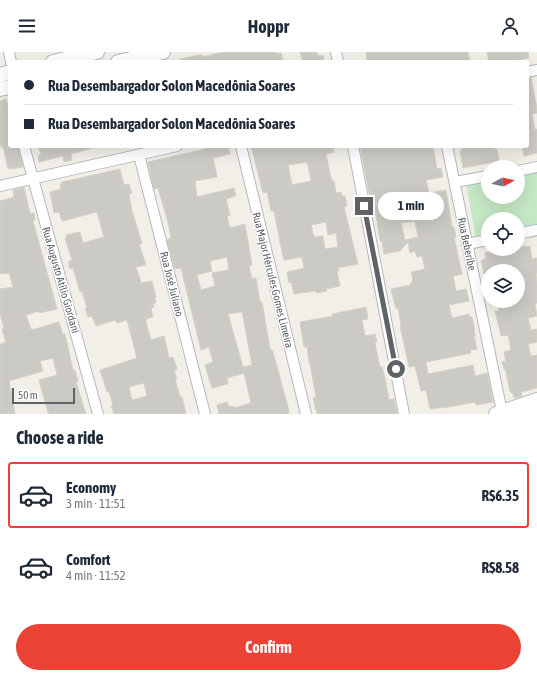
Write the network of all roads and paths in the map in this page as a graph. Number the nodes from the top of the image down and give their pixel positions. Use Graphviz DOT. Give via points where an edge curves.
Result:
graph roads {
  1 [pos="97,52"];
  2 [pos="163,52"];
  3 [pos="64,60"];
  4 [pos="127,60"];
  5 [pos="25,148"];
  6 [pos="169,148"];
  7 [pos="241,148"];
  8 [pos="353,148"];
  9 [pos="447,148"];
  10 [pos="139,155"];
  11 [pos="537,168"];
  12 [pos="525,170"];
  13 [pos="481,177"];
  14 [pos="33,179"];
  15 [pos="455,182"];
  16 [pos="0,186"];
  17 [pos="537,230"];
  18 [pos="525,233"];
  19 [pos="481,241"];
  20 [pos="467,244"];
  21 [pos="537,400"];
  22 [pos="537,412"];
  23 [pos="499,413"];
  24 [pos="98,414"];
  25 [pos="205,414"];
  26 [pos="306,414"];
  27 [pos="404,414"];
  1 -- 3 [label="street"];
  2 -- 4 [label="street"];
  5 -- 14 [label="street, Rua Augusto Atílio Giordani"];
  6 -- 10 [label="street"];
  7 -- 26 [label="street, Rua Major Hércules Gomes Limeira"];
  8 -- 27 [label="street"];
  9 -- 15 [label="street, Rua Beberibe"];
  10 -- 14 [label="street"];
  10 -- 25 [label="street, Rua José Juliano"];
  11 -- 12 [label="street"];
  13 -- 15 [label="street"];
  14 -- 16 [label="street"];
  14 -- 24 [label="street, Rua Augusto Atílio Giordani"];
  15 -- 20 [label="street, Rua Beberibe"];
  17 -- 18 [label="street"];
  19 -- 20 [label="street"];
  20 -- 23 [label="street, Rua Beberibe"];
  21 -- 23 [label="street"];
  22 -- 23 [label="street"];
}
